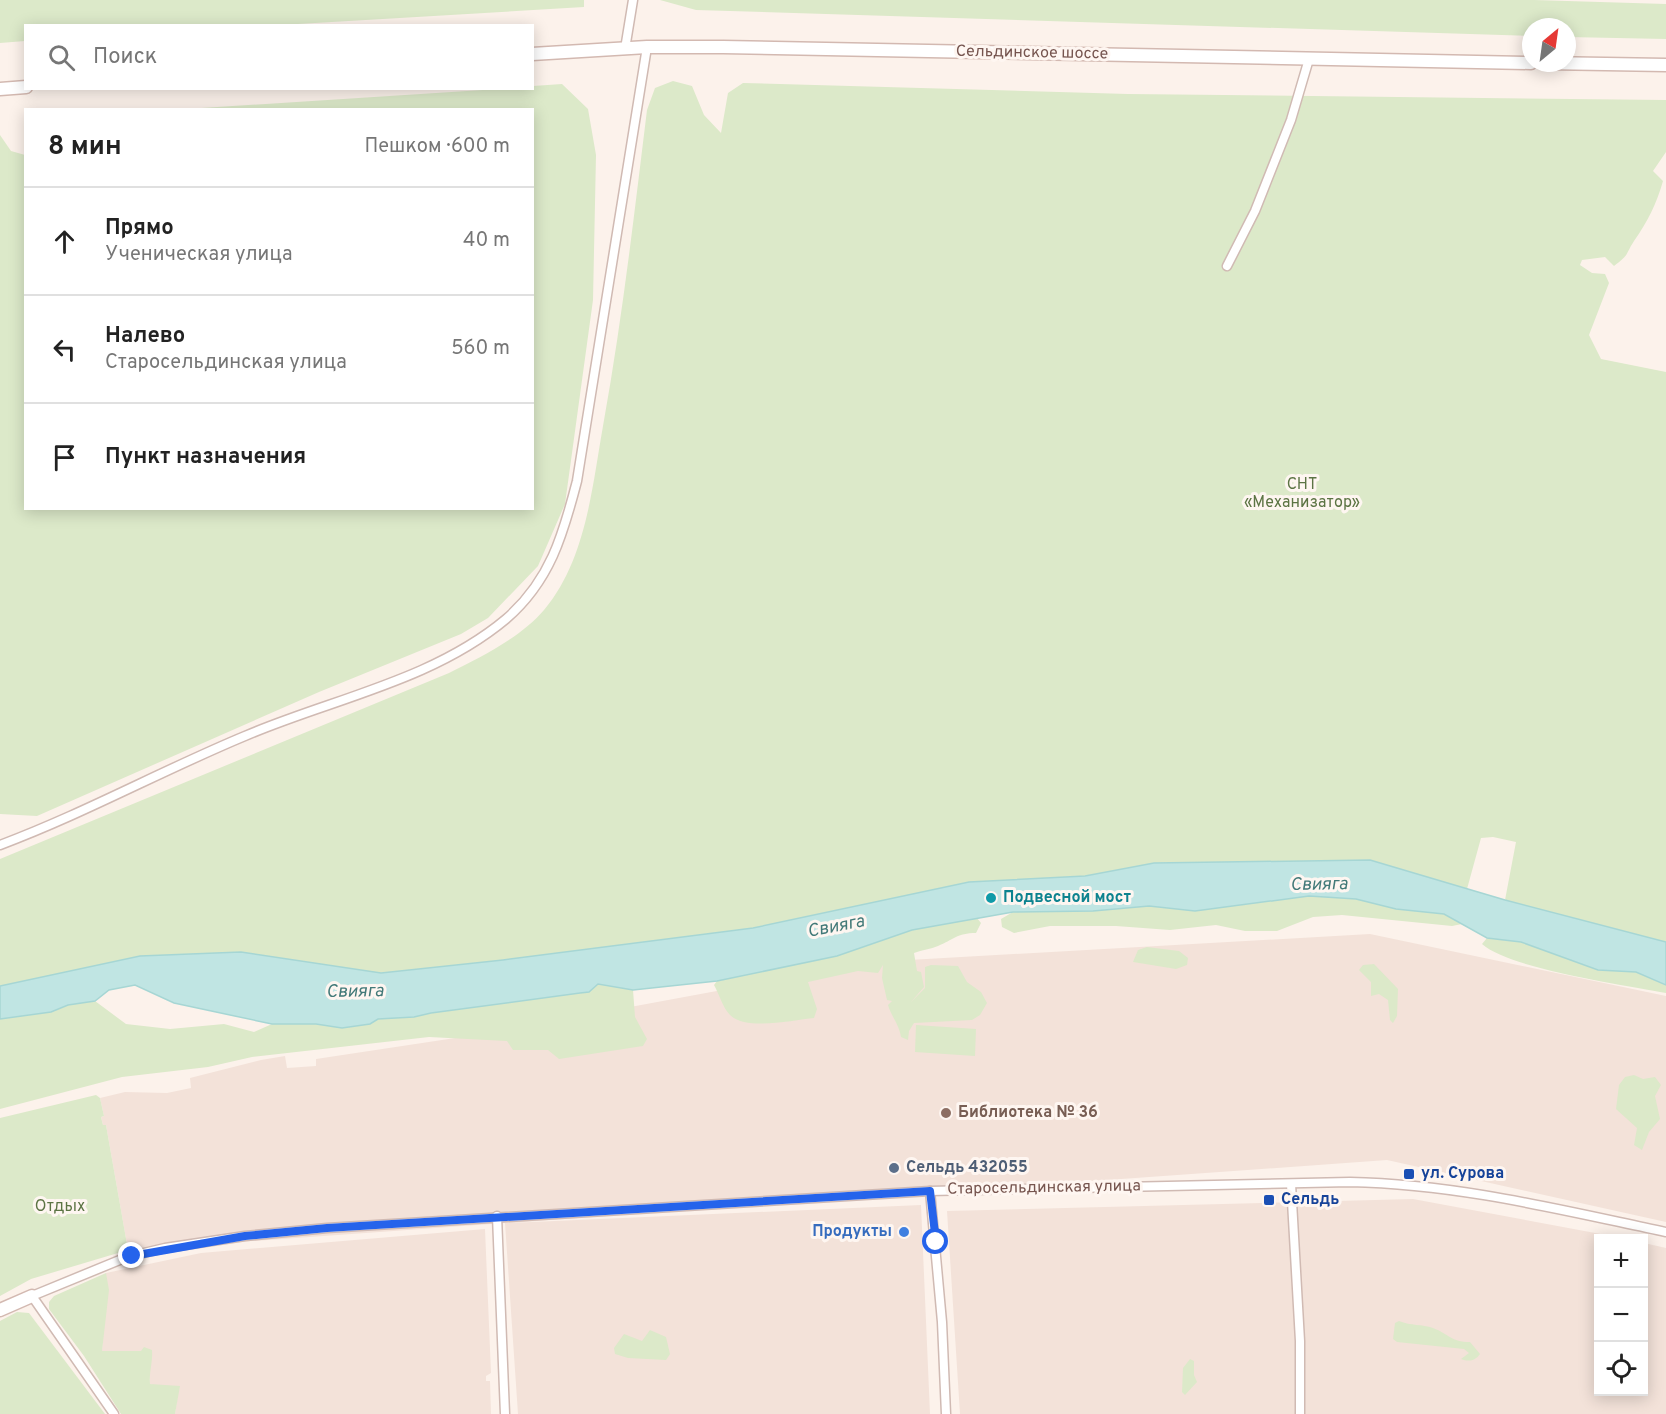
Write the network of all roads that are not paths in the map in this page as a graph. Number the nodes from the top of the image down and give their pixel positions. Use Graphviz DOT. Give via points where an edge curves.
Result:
graph roads {
  1 [pos="633,0"];
  2 [pos="647,47"];
  3 [pos="625,49"];
  4 [pos="534,54"];
  5 [pos="1309,59"];
  6 [pos="1522,63"];
  7 [pos="1576,64"];
  8 [pos="1666,65"];
  9 [pos="24,87"];
  10 [pos="0,89"];
  11 [pos="1227,266"];
  12 [pos="0,845"];
  13 [pos="1291,1184"];
  14 [pos="930,1191"];
  15 [pos="497,1216"];
  16 [pos="1666,1232"];
  17 [pos="32,1296"];
  18 [pos="0,1310"];
  19 [pos="114,1414"];
  20 [pos="505,1414"];
  21 [pos="946,1414"];
  22 [pos="1300,1414"];
  1 -- 3 [label="street"];
  2 -- 3 [label="main road, Сельдинское шоссе"];
  2 -- 5 [label="main road, Сельдинское шоссе"];
  2 -- 12 [label="street" via="577,481 553,560 531,593 506,619 434,664 246,735"];
  3 -- 4 [label="main road, Сельдинское шоссе"];
  5 -- 6 [label="main road, Сельдинское шоссе"];
  5 -- 11 [label="street" via="1291,120 1255,211"];
  7 -- 8 [label="main road"];
  9 -- 10 [label="main road"];
  13 -- 14 [label="street, Старосельдинская улица"];
  13 -- 16 [label="street, Старосельдинская улица" via="1434,1186"];
  13 -- 22 [label="street"];
  14 -- 15 [label="street, Старосельдинская улица"];
  14 -- 21 [label="street"];
  15 -- 17 [label="street, Старосельдинская улица" via="245,1236 165,1248 127,1257"];
  15 -- 20 [label="street"];
  17 -- 18 [label="main road"];
  17 -- 19 [label="street"];
}
